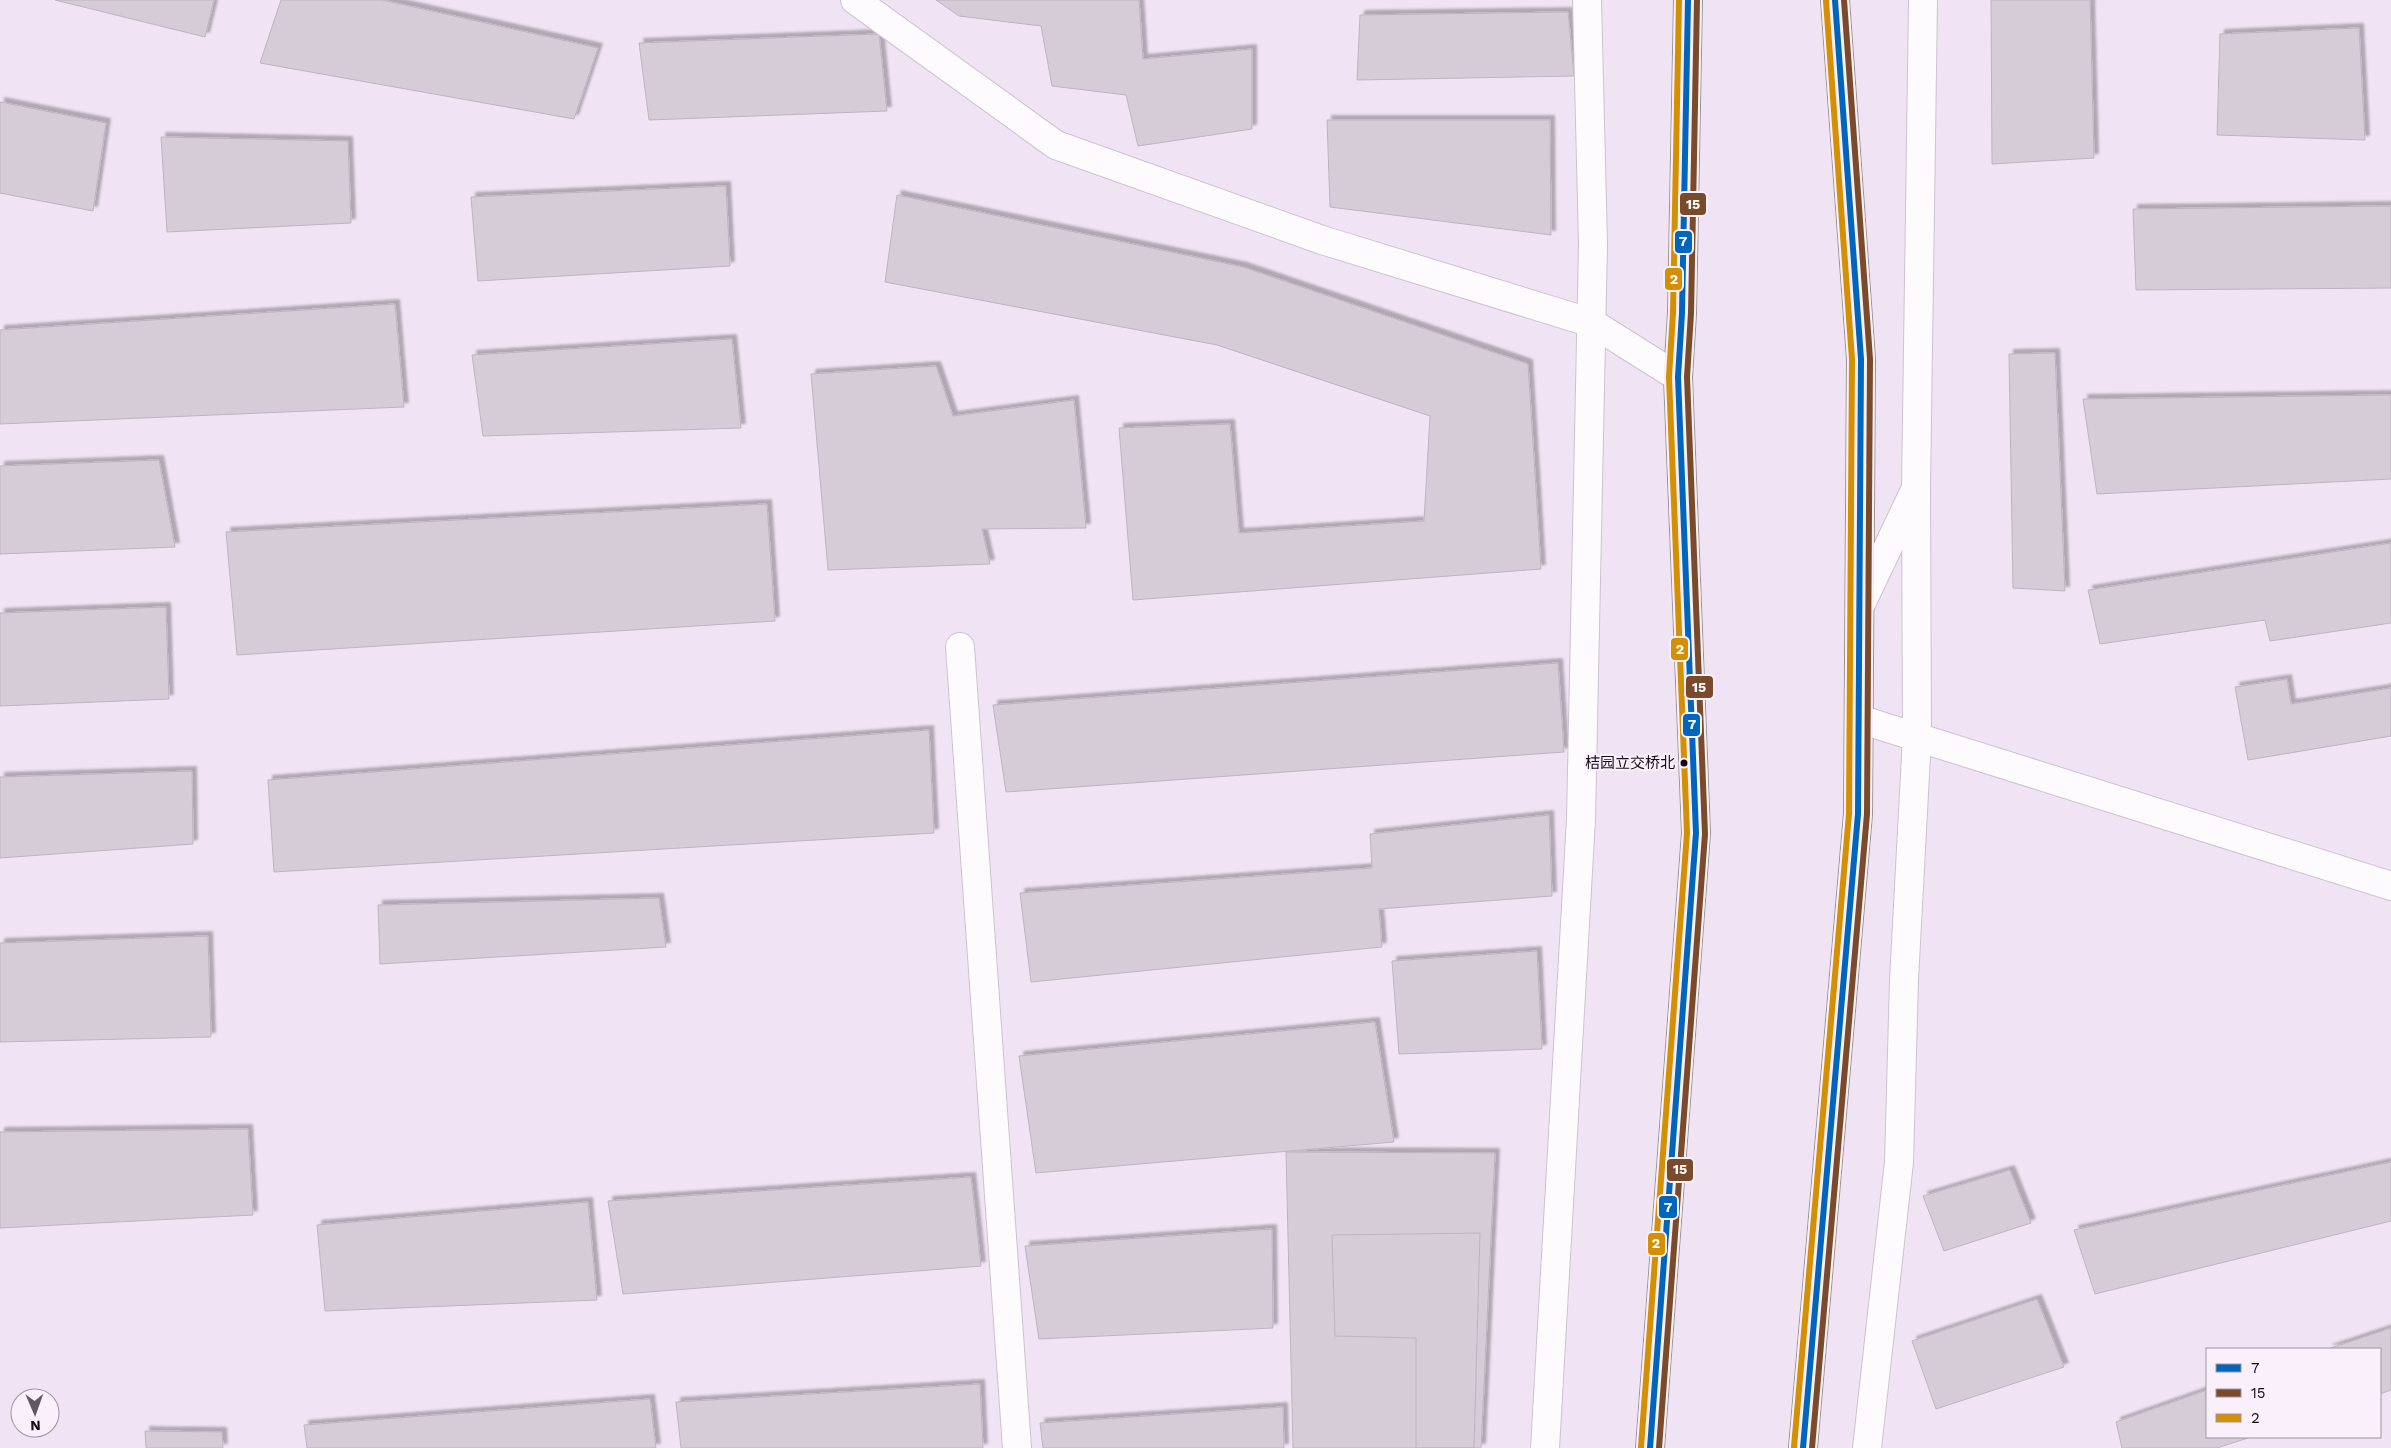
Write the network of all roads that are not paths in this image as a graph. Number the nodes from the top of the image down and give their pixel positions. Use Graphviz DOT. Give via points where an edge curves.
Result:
graph roads {
  1 [pos="855,0"];
  2 [pos="1587,0"];
  3 [pos="1688,0"];
  4 [pos="1835,0"];
  5 [pos="1923,0"];
  6 [pos="1592,323"];
  7 [pos="1678,377"];
  8 [pos="1916,488"];
  9 [pos="1860,606"];
  10 [pos="960,647"];
  11 [pos="1859,719"];
  12 [pos="1917,737"];
  13 [pos="2391,886"];
  14 [pos="1017,1448"];
  15 [pos="1545,1448"];
  16 [pos="1650,1448"];
  17 [pos="1803,1448"];
  18 [pos="1867,1448"];
  1 -- 6 [label="street" via="1056,145 1322,240"];
  2 -- 6 [label="street"];
  3 -- 7 [label="main road"];
  4 -- 9 [label="main road" via="1861,359"];
  5 -- 8 [label="street"];
  6 -- 7 [label="street"];
  6 -- 15 [label="street" via="1581,819"];
  7 -- 16 [label="main road" via="1696,833"];
  8 -- 9 [label="street"];
  8 -- 12 [label="street"];
  9 -- 11 [label="main road"];
  10 -- 14 [label="street"];
  11 -- 12 [label="street"];
  11 -- 17 [label="main road" via="1858,824"];
  12 -- 13 [label="street"];
  12 -- 18 [label="street" via="1904,980 1899,1162"];
}
